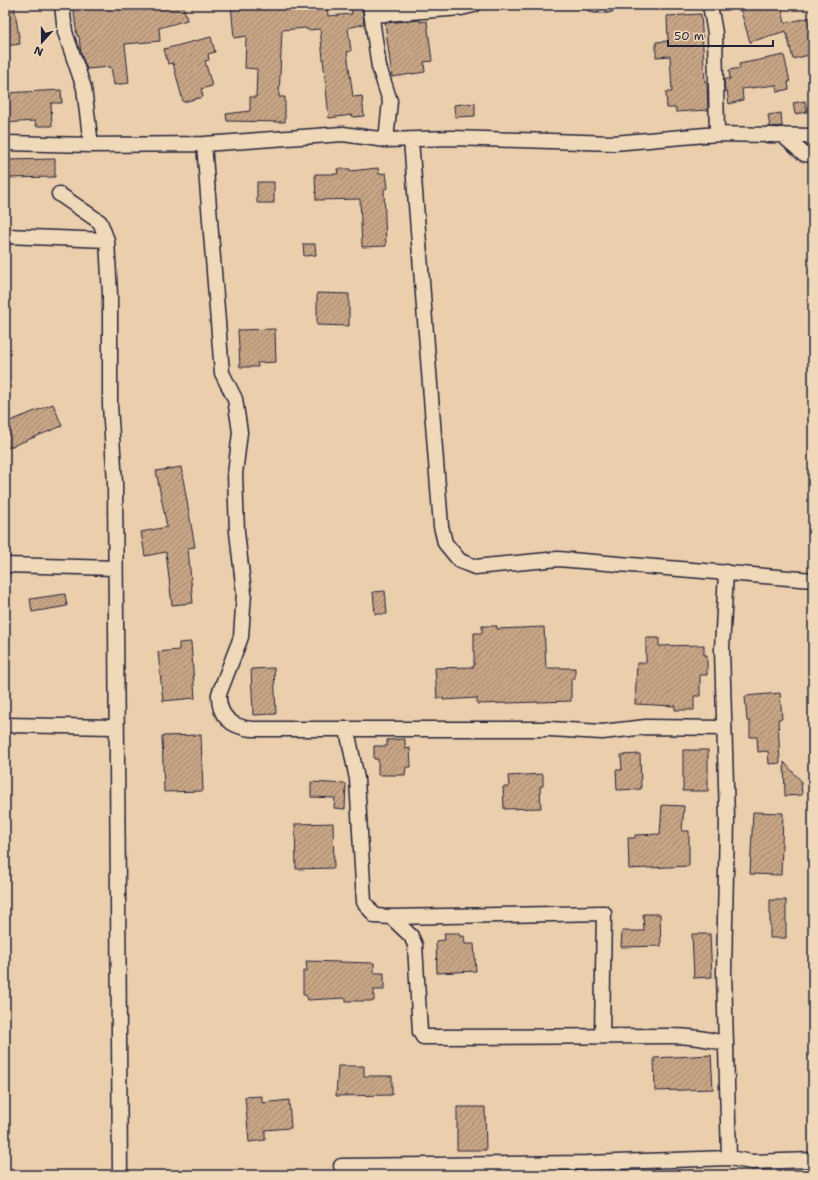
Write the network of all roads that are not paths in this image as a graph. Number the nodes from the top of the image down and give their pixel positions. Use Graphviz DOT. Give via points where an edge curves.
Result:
graph roads {
  1 [pos="62,5"];
  2 [pos="474,5"];
  3 [pos="594,5"];
  4 [pos="608,5"];
  5 [pos="710,5"];
  6 [pos="371,10"];
  7 [pos="717,134"];
  8 [pos="782,135"];
  9 [pos="813,136"];
  10 [pos="386,140"];
  11 [pos="411,140"];
  12 [pos="5,143"];
  13 [pos="204,144"];
  14 [pos="91,146"];
  15 [pos="813,155"];
  16 [pos="59,194"];
  17 [pos="5,236"];
  18 [pos="107,240"];
  19 [pos="5,566"];
  20 [pos="115,568"];
  21 [pos="726,572"];
  22 [pos="813,580"];
  23 [pos="5,725"];
  24 [pos="116,727"];
  25 [pos="724,728"];
  26 [pos="347,730"];
  27 [pos="391,917"];
  28 [pos="602,1036"];
  29 [pos="726,1044"];
  30 [pos="730,1158"];
  31 [pos="813,1160"];
  32 [pos="341,1166"];
  33 [pos="120,1175"];
  1 -- 14 [label="street" via="65,32 84,88"];
  2 -- 6 [label="street" via="461,8"];
  3 -- 4 [label="street"];
  5 -- 7 [label="street" via="715,33"];
  6 -- 10 [label="street" via="379,67 390,101"];
  7 -- 8 [label="street"];
  7 -- 11 [label="street" via="614,143 452,138"];
  8 -- 9 [label="street"];
  8 -- 15 [label="street" via="804,154"];
  10 -- 11 [label="street"];
  10 -- 13 [label="street" via="343,134"];
  11 -- 21 [label="street" via="441,526 445,543 460,561 475,567 558,559"];
  12 -- 14 [label="street"];
  13 -- 14 [label="street"];
  13 -- 26 [label="street" via="222,373 235,399 240,432 235,474 237,532 244,593 242,637 219,694 218,703 229,723 243,728"];
  16 -- 18 [label="street" via="100,222"];
  17 -- 18 [label="street"];
  18 -- 20 [label="street"];
  19 -- 20 [label="street"];
  20 -- 24 [label="street"];
  21 -- 22 [label="street"];
  21 -- 25 [label="street" via="722,649"];
  23 -- 24 [label="street"];
  24 -- 33 [label="street"];
  25 -- 26 [label="street" via="646,727 602,732 550,729"];
  25 -- 29 [label="street" via="727,819 724,972"];
  26 -- 27 [label="street" via="357,778 364,902 375,916"];
  27 -- 28 [label="street" via="411,936 415,945 420,1032 423,1037"];
  27 -- 28 [label="street" via="604,913"];
  28 -- 29 [label="street" via="693,1036"];
  29 -- 30 [label="street"];
  30 -- 31 [label="street" via="752,1162"];
  30 -- 32 [label="street" via="587,1163"];
}
